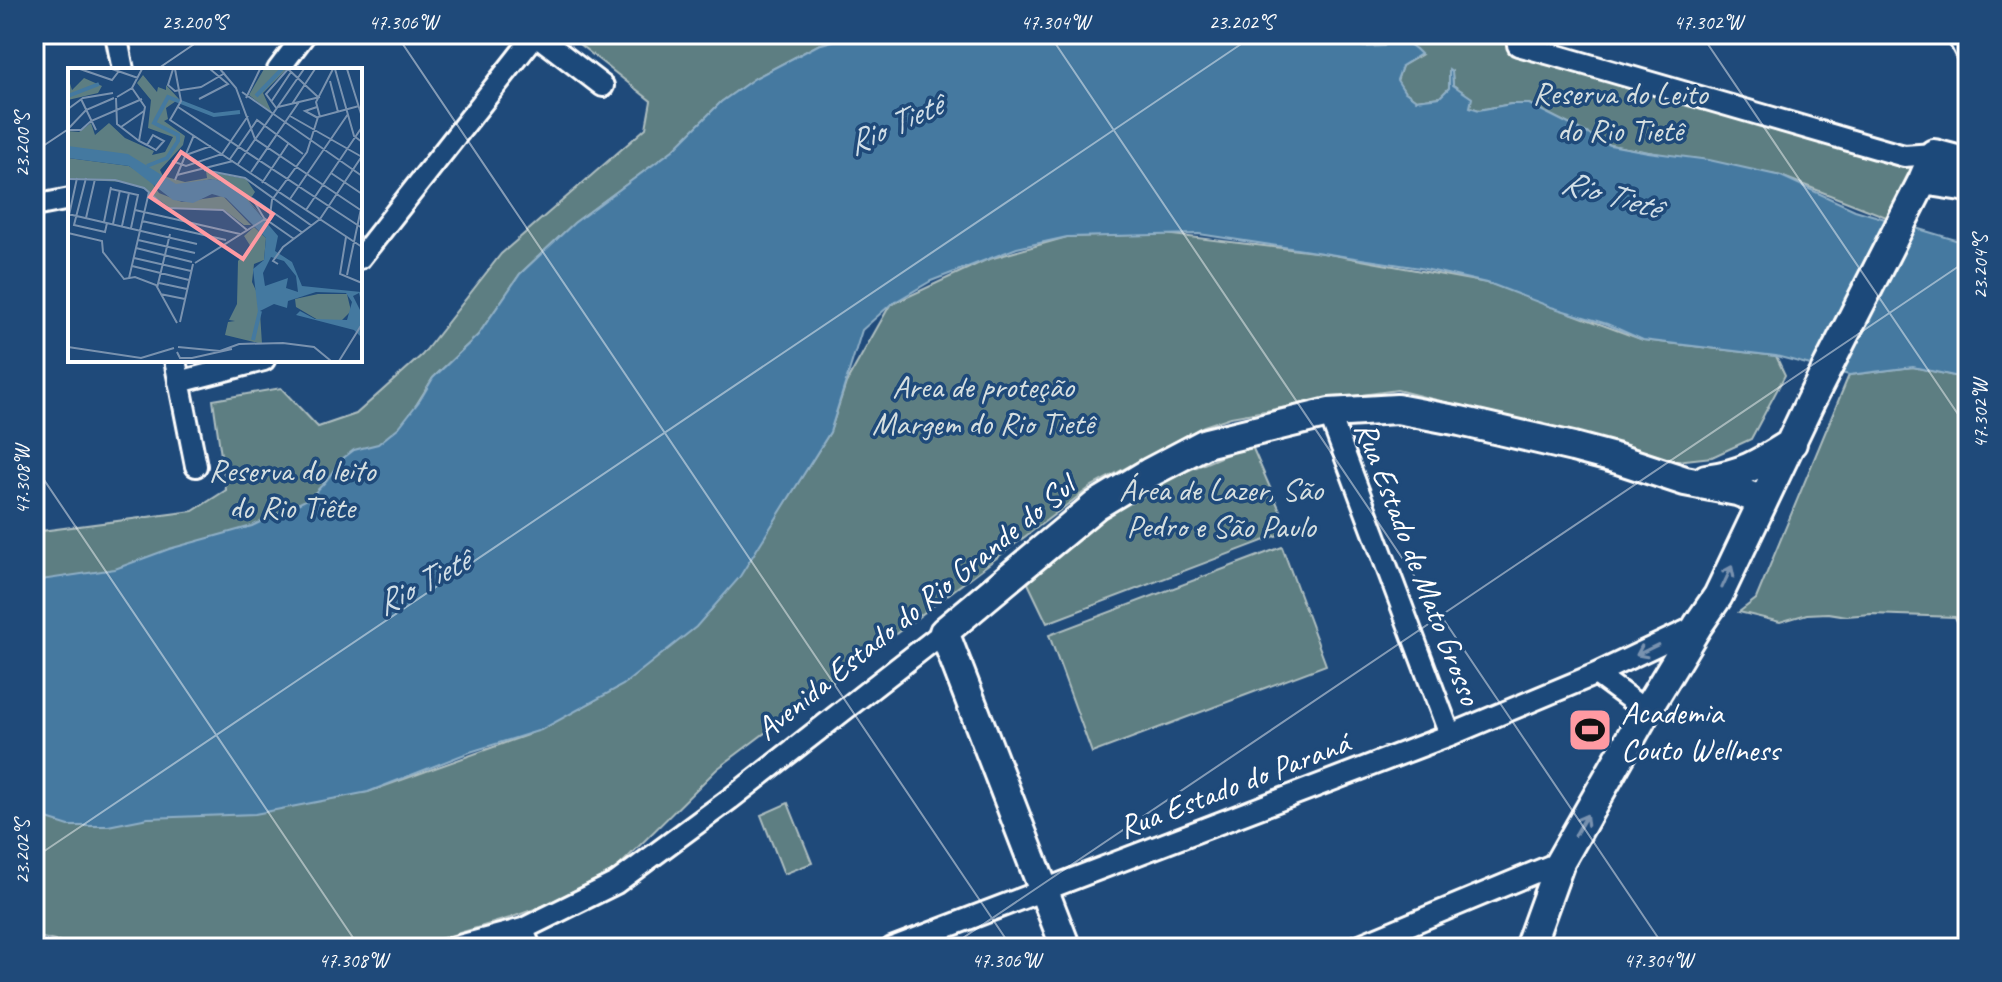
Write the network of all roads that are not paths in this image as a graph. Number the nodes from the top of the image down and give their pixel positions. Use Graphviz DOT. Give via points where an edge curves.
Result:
graph roads {
  1 [pos="116,34"];
  2 [pos="305,34"];
  3 [pos="536,34"];
  4 [pos="1957,34"];
  5 [pos="1518,39"];
  6 [pos="1968,56"];
  7 [pos="123,68"];
  8 [pos="280,68"];
  9 [pos="603,86"];
  10 [pos="1968,163"];
  11 [pos="1923,180"];
  12 [pos="1968,187"];
  13 [pos="68,199"];
  14 [pos="34,206"];
  15 [pos="362,255"];
  16 [pos="175,362"];
  17 [pos="256,362"];
  18 [pos="179,382"];
  19 [pos="1329,413"];
  20 [pos="1792,443"];
  21 [pos="196,466"];
  22 [pos="1744,471"];
  23 [pos="1685,481"];
  24 [pos="1766,495"];
  25 [pos="1698,625"];
  26 [pos="944,632"];
  27 [pos="1596,674"];
  28 [pos="1646,711"];
  29 [pos="1450,735"];
  30 [pos="1560,862"];
  31 [pos="1042,891"];
  32 [pos="527,938"];
  33 [pos="452,948"];
  34 [pos="892,948"];
  35 [pos="1066,948"];
  36 [pos="1353,948"];
  37 [pos="1529,948"];
  1 -- 7 [label="street"];
  2 -- 8 [label="street"];
  3 -- 9 [label="street"];
  3 -- 15 [label="street"];
  4 -- 6 [label="street"];
  5 -- 11 [label="street" via="1904,156"];
  10 -- 11 [label="street"];
  11 -- 12 [label="street"];
  11 -- 20 [label="street"];
  13 -- 14 [label="street"];
  16 -- 18 [label="street"];
  17 -- 18 [label="street"];
  18 -- 21 [label="street"];
  19 -- 23 [label="street, Avenida Estado do Rio Grande do Sul" via="1397,409 1460,421"];
  19 -- 26 [label="street, Avenida Estado do Rio Grande do Sul" via="1206,443 1149,473 1096,505"];
  19 -- 29 [label="street, Rua Estado de Mato Grosso"];
  20 -- 22 [label="street, Avenida Estado do Rio Grande do Sul"];
  20 -- 24 [label="street"];
  22 -- 23 [label="street, Avenida Estado do Rio Grande do Sul"];
  22 -- 24 [label="street"];
  23 -- 24 [label="street, Avenida Estado do Rio Grande do Sul"];
  25 -- 24 [label="street, one-way" via="1718,596"];
  25 -- 27 [label="street, Rua Estado do Paraná, one-way"];
  25 -- 28 [label="street"];
  26 -- 31 [label="street"];
  26 -- 32 [label="street, Avenida Estado do Rio Grande do Sul" via="692,828"];
  27 -- 28 [label="street"];
  27 -- 29 [label="street, Rua Estado do Paraná"];
  30 -- 28 [label="street, one-way"];
  29 -- 31 [label="street, Rua Estado do Paraná"];
  30 -- 36 [label="street"];
  30 -- 37 [label="street"];
  31 -- 34 [label="street, Rua Estado do Paraná"];
  31 -- 35 [label="street"];
  32 -- 33 [label="street, Avenida Estado do Rio Grande do Sul"];
}
